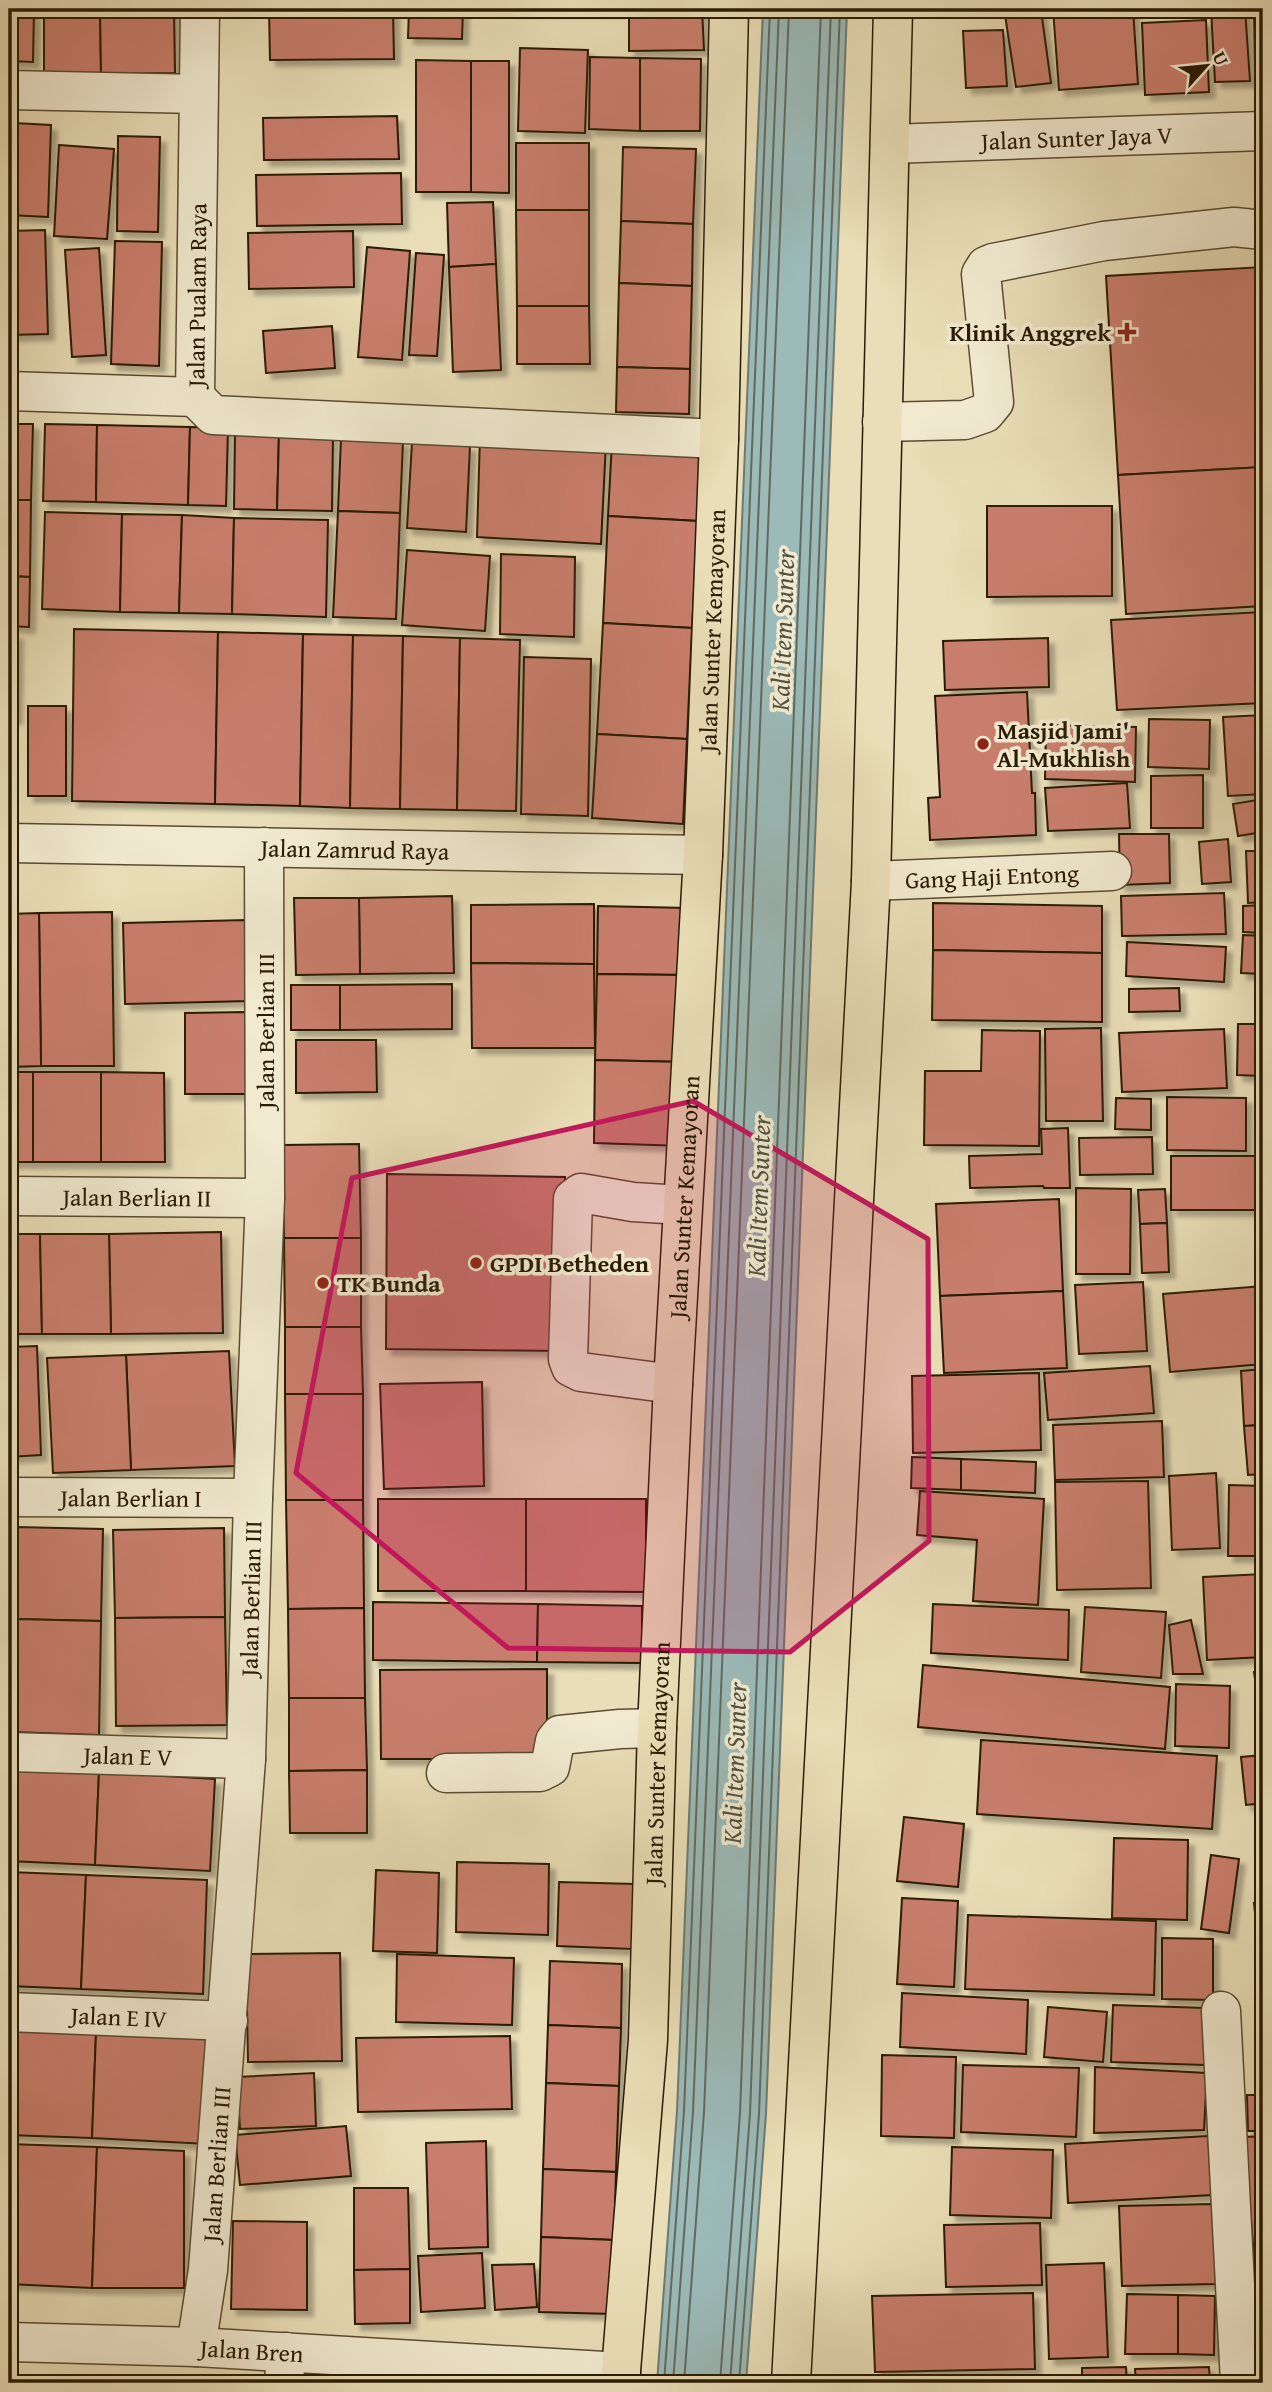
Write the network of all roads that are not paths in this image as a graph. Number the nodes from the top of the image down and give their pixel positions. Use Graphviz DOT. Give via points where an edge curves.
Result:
graph roads {
  1 [pos="200,9"];
  2 [pos="729,9"];
  3 [pos="893,9"];
  4 [pos="9,90"];
  5 [pos="198,94"];
  6 [pos="1263,131"];
  7 [pos="890,144"];
  8 [pos="1263,230"];
  9 [pos="9,391"];
  10 [pos="195,397"];
  11 [pos="882,422"];
  12 [pos="719,439"];
  13 [pos="9,843"];
  14 [pos="264,847"];
  15 [pos="703,855"];
  16 [pos="1112,871"];
  17 [pos="871,881"];
  18 [pos="9,1196"];
  19 [pos="265,1198"];
  20 [pos="682,1205"];
  21 [pos="673,1384"];
  22 [pos="9,1497"];
  23 [pos="253,1498"];
  24 [pos="657,1728"];
  25 [pos="9,1752"];
  26 [pos="246,1759"];
  27 [pos="446,1773"];
  28 [pos="1221,2011"];
  29 [pos="9,2012"];
  30 [pos="228,2021"];
  31 [pos="9,2342"];
  32 [pos="196,2347"];
  33 [pos="285,2367"];
  34 [pos="620,2377"];
  35 [pos="791,2383"];
  36 [pos="1240,2383"];
  1 -- 5 [label="street, Jalan Pualam Raya"];
  2 -- 12 [label="main road, Jalan Sunter Kemayoran"];
  3 -- 7 [label="main road"];
  4 -- 5 [label="street"];
  5 -- 10 [label="street, Jalan Pualam Raya"];
  6 -- 7 [label="street, Jalan Sunter Jaya V"];
  7 -- 11 [label="main road"];
  8 -- 11 [label="street" via="1234,227 1104,241 993,263 981,274 994,402 985,413 965,420"];
  9 -- 10 [label="street, Jalan Pualam Raya"];
  10 -- 12 [label="street" via="213,415"];
  11 -- 17 [label="main road"];
  12 -- 15 [label="main road, Jalan Sunter Kemayoran"];
  13 -- 14 [label="street, Jalan Zamrud Raya"];
  14 -- 15 [label="street, Jalan Zamrud Raya"];
  14 -- 19 [label="street, Jalan Berlian III"];
  15 -- 20 [label="main road, Jalan Sunter Kemayoran"];
  16 -- 17 [label="street, Gang Haji Entong"];
  17 -- 35 [label="main road"];
  18 -- 19 [label="street, Jalan Berlian II"];
  19 -- 23 [label="street, Jalan Berlian III"];
  20 -- 21 [label="main road, Jalan Sunter Kemayoran"];
  20 -- 21 [label="street" via="581,1193 573,1199 571,1367"];
  21 -- 24 [label="main road, Jalan Sunter Kemayoran"];
  22 -- 23 [label="street, Jalan Berlian I"];
  23 -- 26 [label="street, Jalan Berlian III"];
  24 -- 27 [label="street" via="560,1735 550,1767 540,1772"];
  24 -- 34 [label="main road, Jalan Sunter Kemayoran" via="648,2040"];
  25 -- 26 [label="street, Jalan E V"];
  26 -- 30 [label="street, Jalan Berlian III"];
  28 -- 36 [label="street"];
  29 -- 30 [label="street, Jalan E IV"];
  30 -- 32 [label="street, Jalan Berlian III" via="208,2270"];
  31 -- 32 [label="street, Jalan Bren"];
  32 -- 33 [label="street, Jalan Bren"];
  33 -- 34 [label="street, Jalan Bren"];
}
